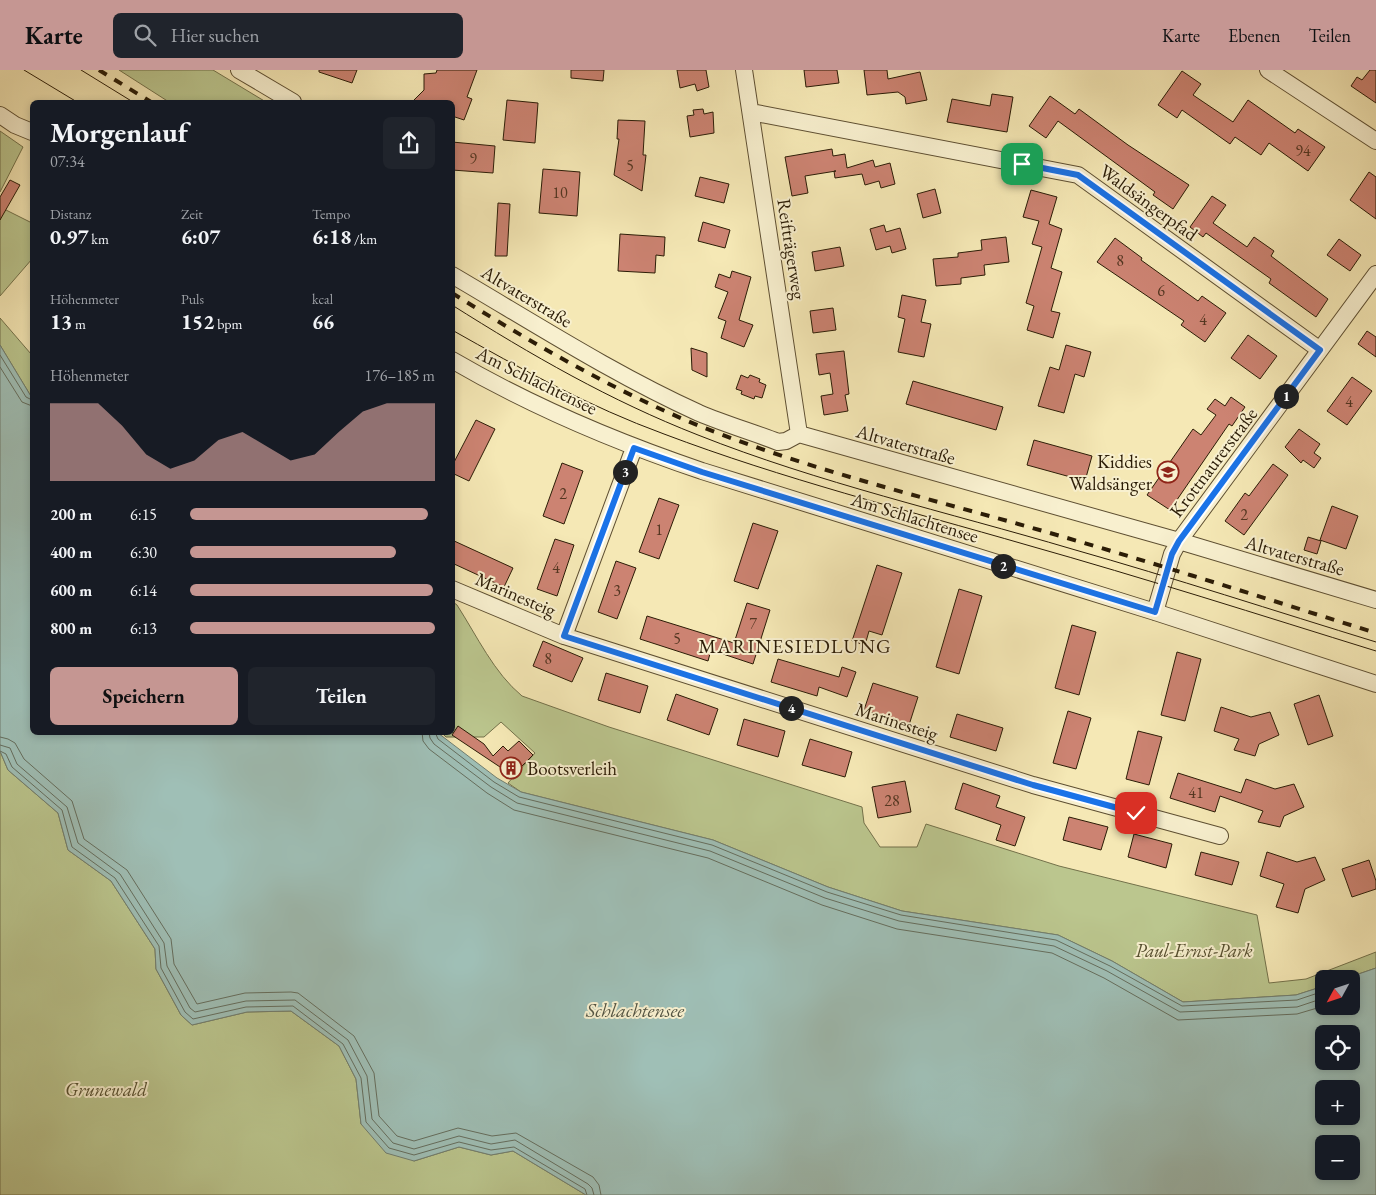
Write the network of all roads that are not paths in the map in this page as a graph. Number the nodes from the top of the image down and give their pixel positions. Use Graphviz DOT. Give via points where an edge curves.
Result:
graph roads {
  1 [pos="239,70"];
  2 [pos="744,70"];
  3 [pos="1268,70"];
  4 [pos="290,100"];
  5 [pos="751,112"];
  6 [pos="0,114"];
  7 [pos="30,131"];
  8 [pos="1376,141"];
  9 [pos="1376,274"];
  10 [pos="455,276"];
  11 [pos="1320,350"];
  12 [pos="455,362"];
  13 [pos="799,434"];
  14 [pos="634,448"];
  15 [pos="1179,541"];
  16 [pos="455,590"];
  17 [pos="1376,600"];
  18 [pos="1155,612"];
  19 [pos="564,636"];
  20 [pos="1376,684"];
  21 [pos="1220,836"];
  1 -- 4 [label="street"];
  2 -- 5 [label="street, Reifträgerweg"];
  3 -- 8 [label="street"];
  5 -- 11 [label="street, Waldsängerpfad" via="1078,175"];
  5 -- 13 [label="street, Reifträgerweg"];
  6 -- 7 [label="street"];
  9 -- 11 [label="street, Krottnaurerstraße"];
  10 -- 13 [label="street, Altvaterstraße" via="630,380 701,414 778,442"];
  11 -- 15 [label="street, Krottnaurerstraße"];
  12 -- 14 [label="street, Am Schlachtensee" via="531,402"];
  13 -- 15 [label="street, Altvaterstraße"];
  14 -- 18 [label="street, Am Schlachtensee"];
  14 -- 19 [label="street, Marinesteig"];
  15 -- 17 [label="street, Altvaterstraße"];
  15 -- 18 [label="street, Krottnaurerstraße"];
  16 -- 19 [label="street, Marinesteig"];
  18 -- 20 [label="street, Am Schlachtensee"];
  19 -- 21 [label="street, Marinesteig" via="1033,785"];
}
